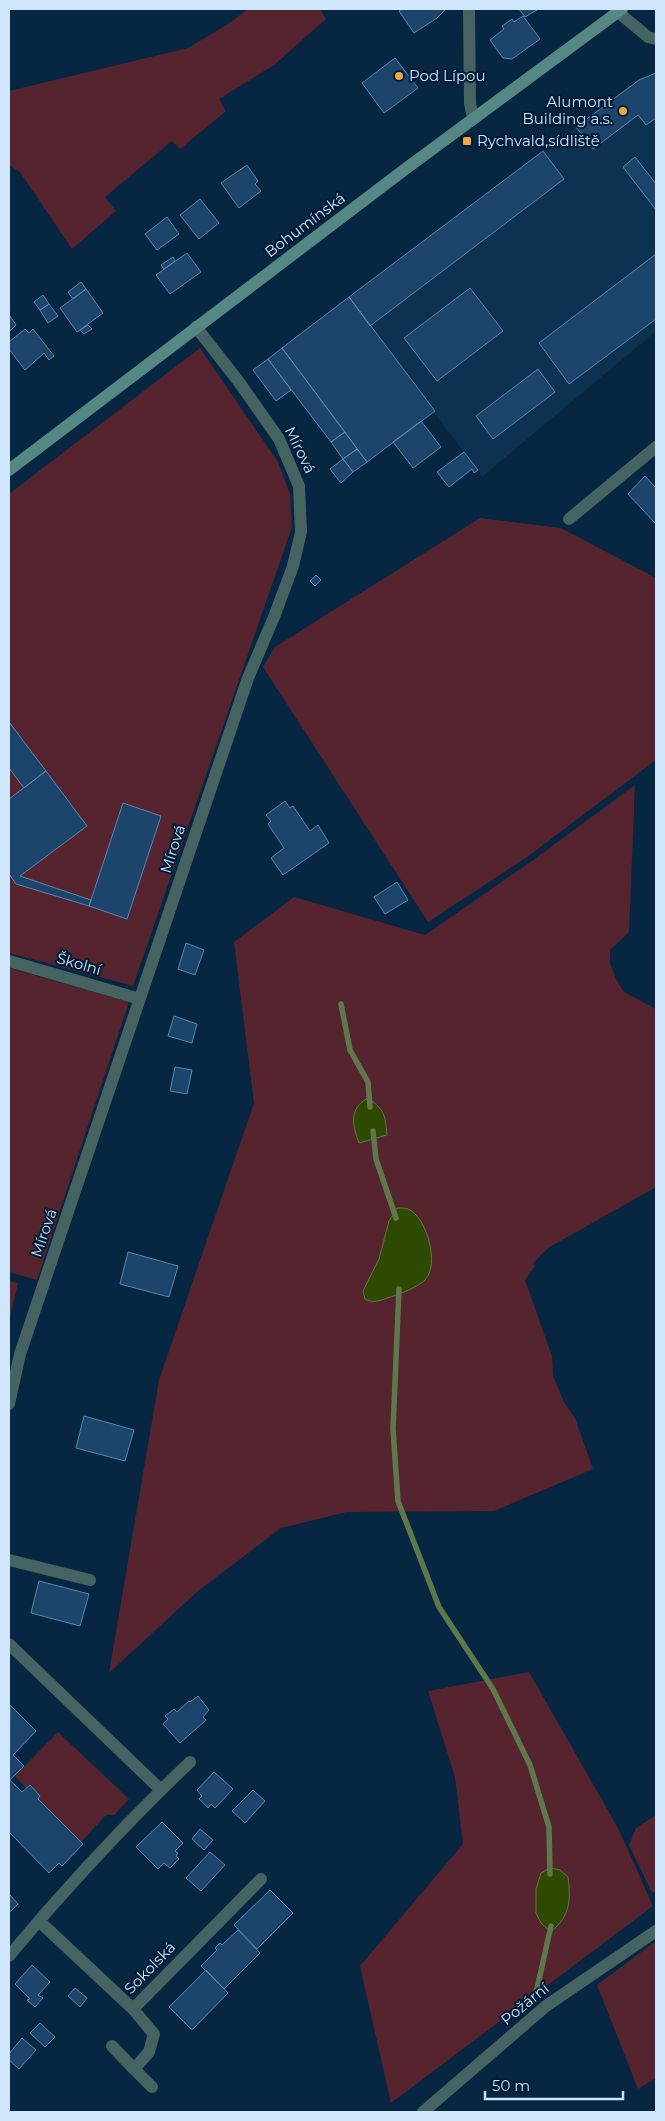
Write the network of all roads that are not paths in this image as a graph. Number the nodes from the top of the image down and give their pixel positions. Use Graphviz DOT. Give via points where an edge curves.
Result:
graph roads {
  1 [pos="469,9"];
  2 [pos="620,10"];
  3 [pos="656,39"];
  4 [pos="473,119"];
  5 [pos="196,327"];
  6 [pos="656,448"];
  7 [pos="9,470"];
  8 [pos="569,519"];
  9 [pos="9,961"];
  10 [pos="140,999"];
  11 [pos="9,1404"];
  12 [pos="9,1560"];
  13 [pos="90,1580"];
  14 [pos="9,1644"];
  15 [pos="190,1762"];
  16 [pos="161,1790"];
  17 [pos="261,1879"];
  18 [pos="39,1921"];
  19 [pos="656,1931"];
  20 [pos="9,1956"];
  21 [pos="133,2009"];
  22 [pos="112,2046"];
  23 [pos="134,2069"];
  24 [pos="152,2087"];
  25 [pos="422,2112"];
  1 -- 4 [label="street"];
  2 -- 3 [label="street" via="648,37"];
  2 -- 4 [label="main road, Bohumínská"];
  4 -- 5 [label="main road, Bohumínská"];
  5 -- 7 [label="main road, Bohumínská"];
  5 -- 10 [label="street, Mírová" via="279,439 300,486 301,532 293,566 248,678"];
  6 -- 8 [label="street"];
  9 -- 10 [label="street, Školní"];
  10 -- 11 [label="street, Mírová" via="20,1354"];
  12 -- 13 [label="street"];
  14 -- 16 [label="street"];
  15 -- 16 [label="street"];
  16 -- 18 [label="street"];
  17 -- 21 [label="street, Sokolská"];
  18 -- 20 [label="street"];
  18 -- 21 [label="street, Sokolská"];
  19 -- 25 [label="street, Požární" via="546,2006"];
  21 -- 23 [label="street" via="154,2034 149,2052"];
  22 -- 23 [label="street"];
  23 -- 24 [label="street"];
}
